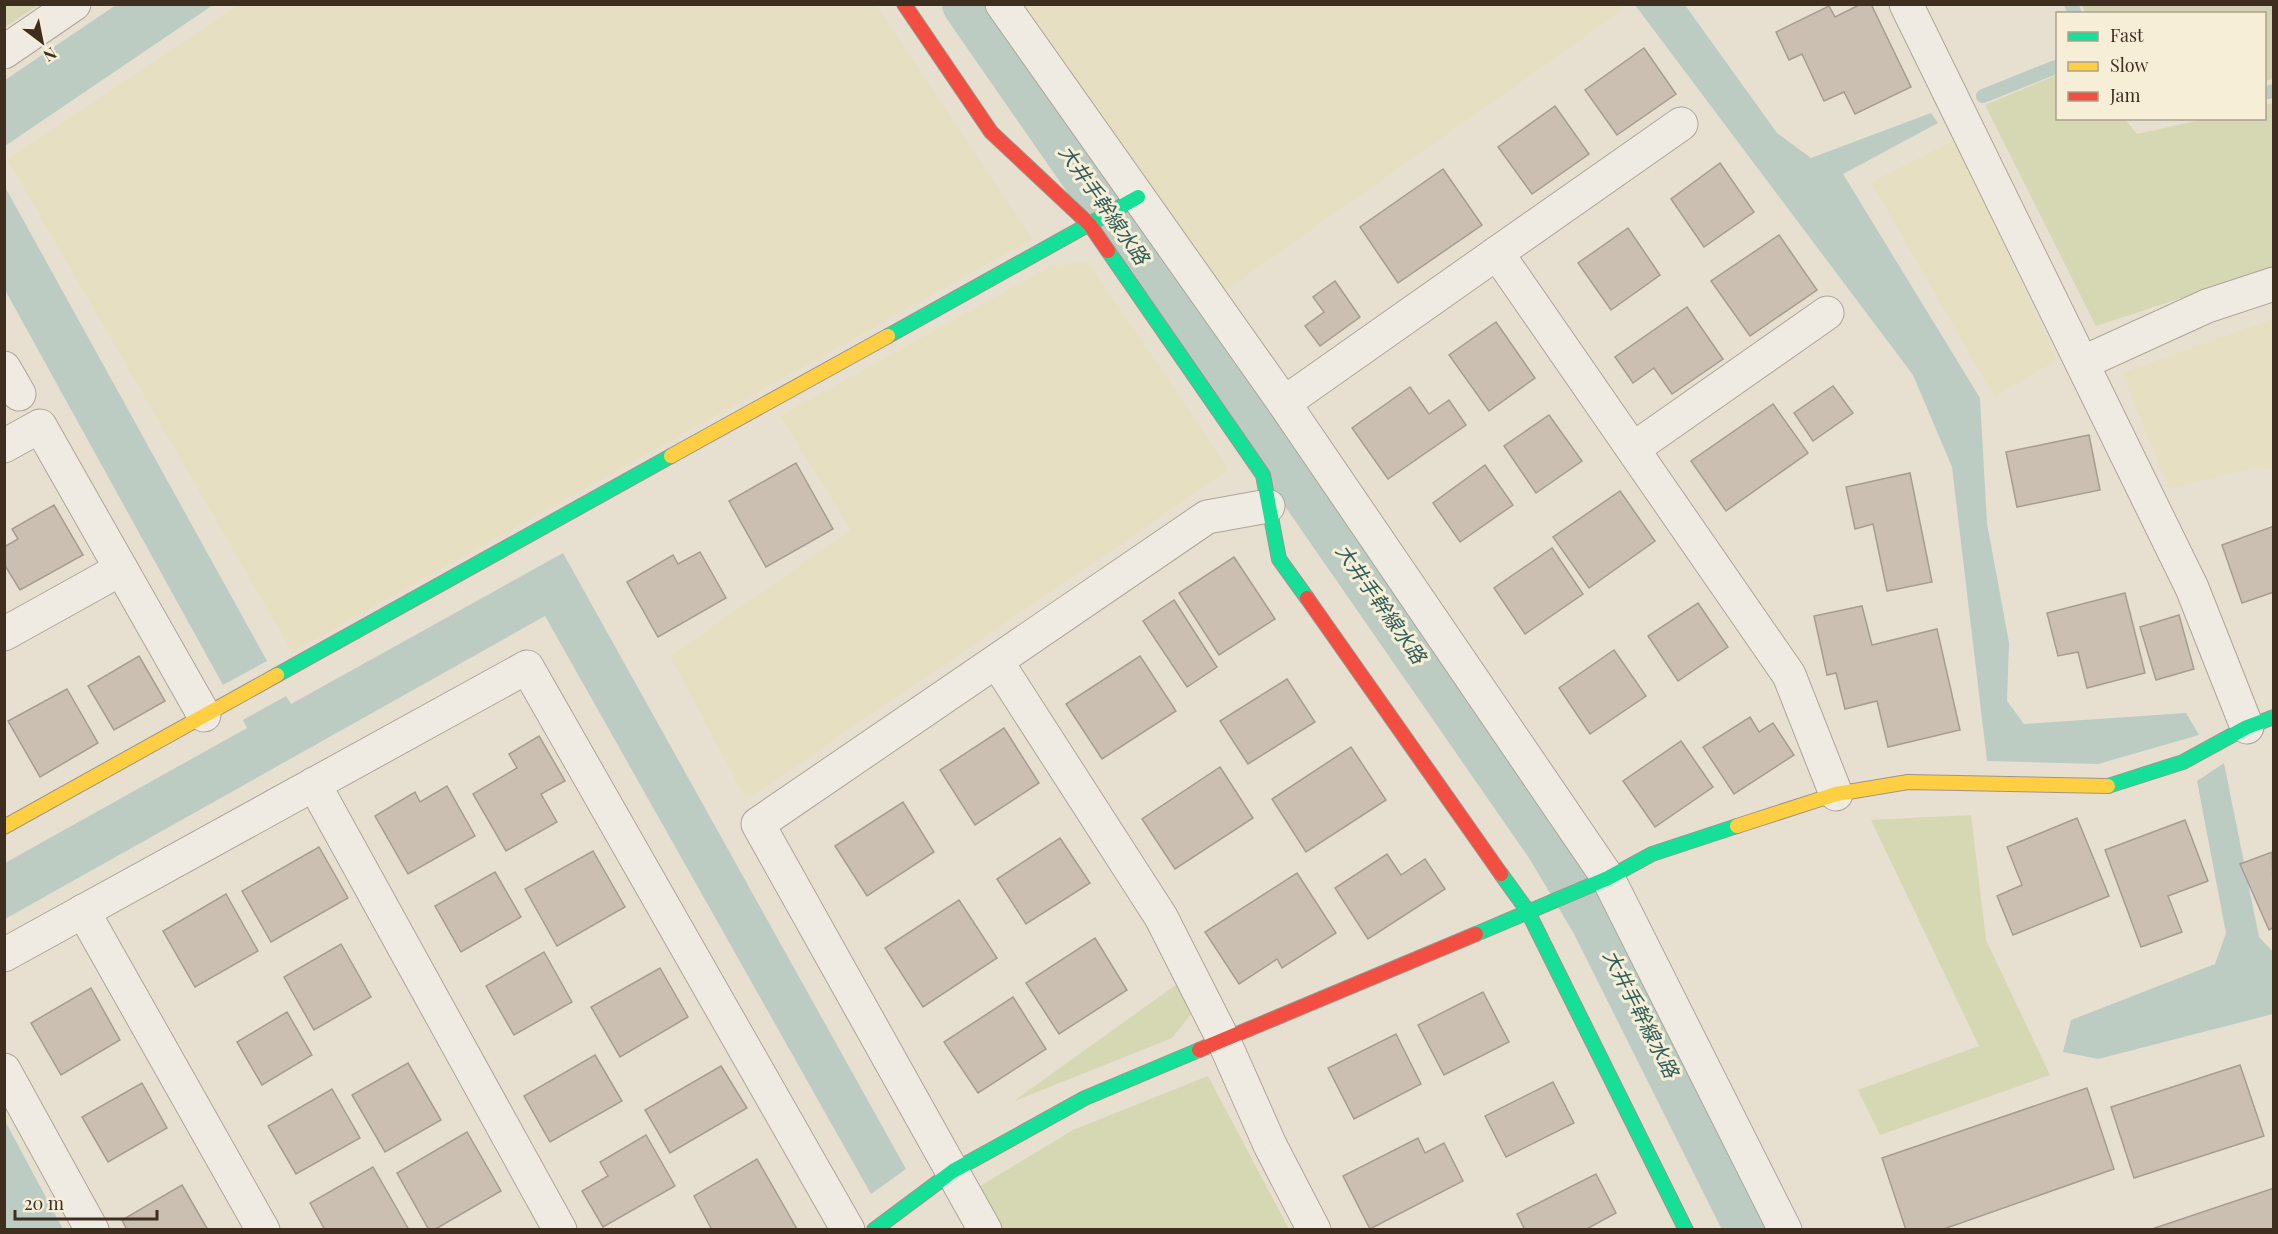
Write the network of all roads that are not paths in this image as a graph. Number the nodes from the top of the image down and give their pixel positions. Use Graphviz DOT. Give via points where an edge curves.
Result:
graph roads {
  1 [pos="74,4"];
  2 [pos="904,4"];
  3 [pos="1002,4"];
  4 [pos="1906,4"];
  5 [pos="4,52"];
  6 [pos="1681,124"];
  7 [pos="1137,197"];
  8 [pos="1090,225"];
  9 [pos="1497,253"];
  10 [pos="2274,284"];
  11 [pos="1827,313"];
  12 [pos="2082,363"];
  13 [pos="1284,403"];
  14 [pos="4,446"];
  15 [pos="1633,449"];
  16 [pos="1268,506"];
  17 [pos="121,569"];
  18 [pos="4,634"];
  19 [pos="997,662"];
  20 [pos="204,715"];
  21 [pos="2260,722"];
  22 [pos="314,784"];
  23 [pos="1836,794"];
  24 [pos="4,826"];
  25 [pos="1608,878"];
  26 [pos="1527,910"];
  27 [pos="83,911"];
  28 [pos="4,955"];
  29 [pos="1222,1039"];
  30 [pos="4,1070"];
  31 [pos="952,1171"];
  32 [pos="92,1230"];
  33 [pos="263,1230"];
  34 [pos="560,1230"];
  35 [pos="848,1230"];
  36 [pos="874,1230"];
  37 [pos="985,1230"];
  38 [pos="1314,1230"];
  39 [pos="1686,1230"];
  40 [pos="1785,1230"];
  1 -- 5 [label="street"];
  2 -- 8 [label="street" via="991,132"];
  3 -- 7 [label="street"];
  4 -- 12 [label="street"];
  6 -- 9 [label="street"];
  7 -- 8 [label="street"];
  7 -- 13 [label="street"];
  8 -- 16 [label="street" via="1263,475"];
  8 -- 20 [label="street"];
  9 -- 13 [label="street"];
  9 -- 15 [label="street"];
  10 -- 12 [label="street" via="2207,306"];
  11 -- 15 [label="street"];
  12 -- 21 [label="street"];
  13 -- 25 [label="street"];
  14 -- 17 [label="street" via="40,426"];
  15 -- 23 [label="street" via="1789,675"];
  16 -- 19 [label="street" via="1207,517"];
  16 -- 26 [label="street" via="1279,559"];
  17 -- 18 [label="street"];
  17 -- 20 [label="street"];
  19 -- 29 [label="street" via="1161,917"];
  19 -- 31 [label="street" via="758,824"];
  20 -- 24 [label="street"];
  21 -- 23 [label="street" via="2183,762 2113,786 1908,782"];
  22 -- 27 [label="street"];
  22 -- 34 [label="street"];
  22 -- 35 [label="street" via="527,667"];
  23 -- 25 [label="street" via="1652,854"];
  25 -- 26 [label="street"];
  25 -- 40 [label="street"];
  26 -- 29 [label="street"];
  26 -- 39 [label="street"];
  27 -- 28 [label="street"];
  27 -- 33 [label="street"];
  29 -- 31 [label="street" via="1085,1098"];
  29 -- 38 [label="street" via="1269,1145"];
  30 -- 32 [label="street"];
  31 -- 36 [label="street"];
  31 -- 37 [label="street"];
}
